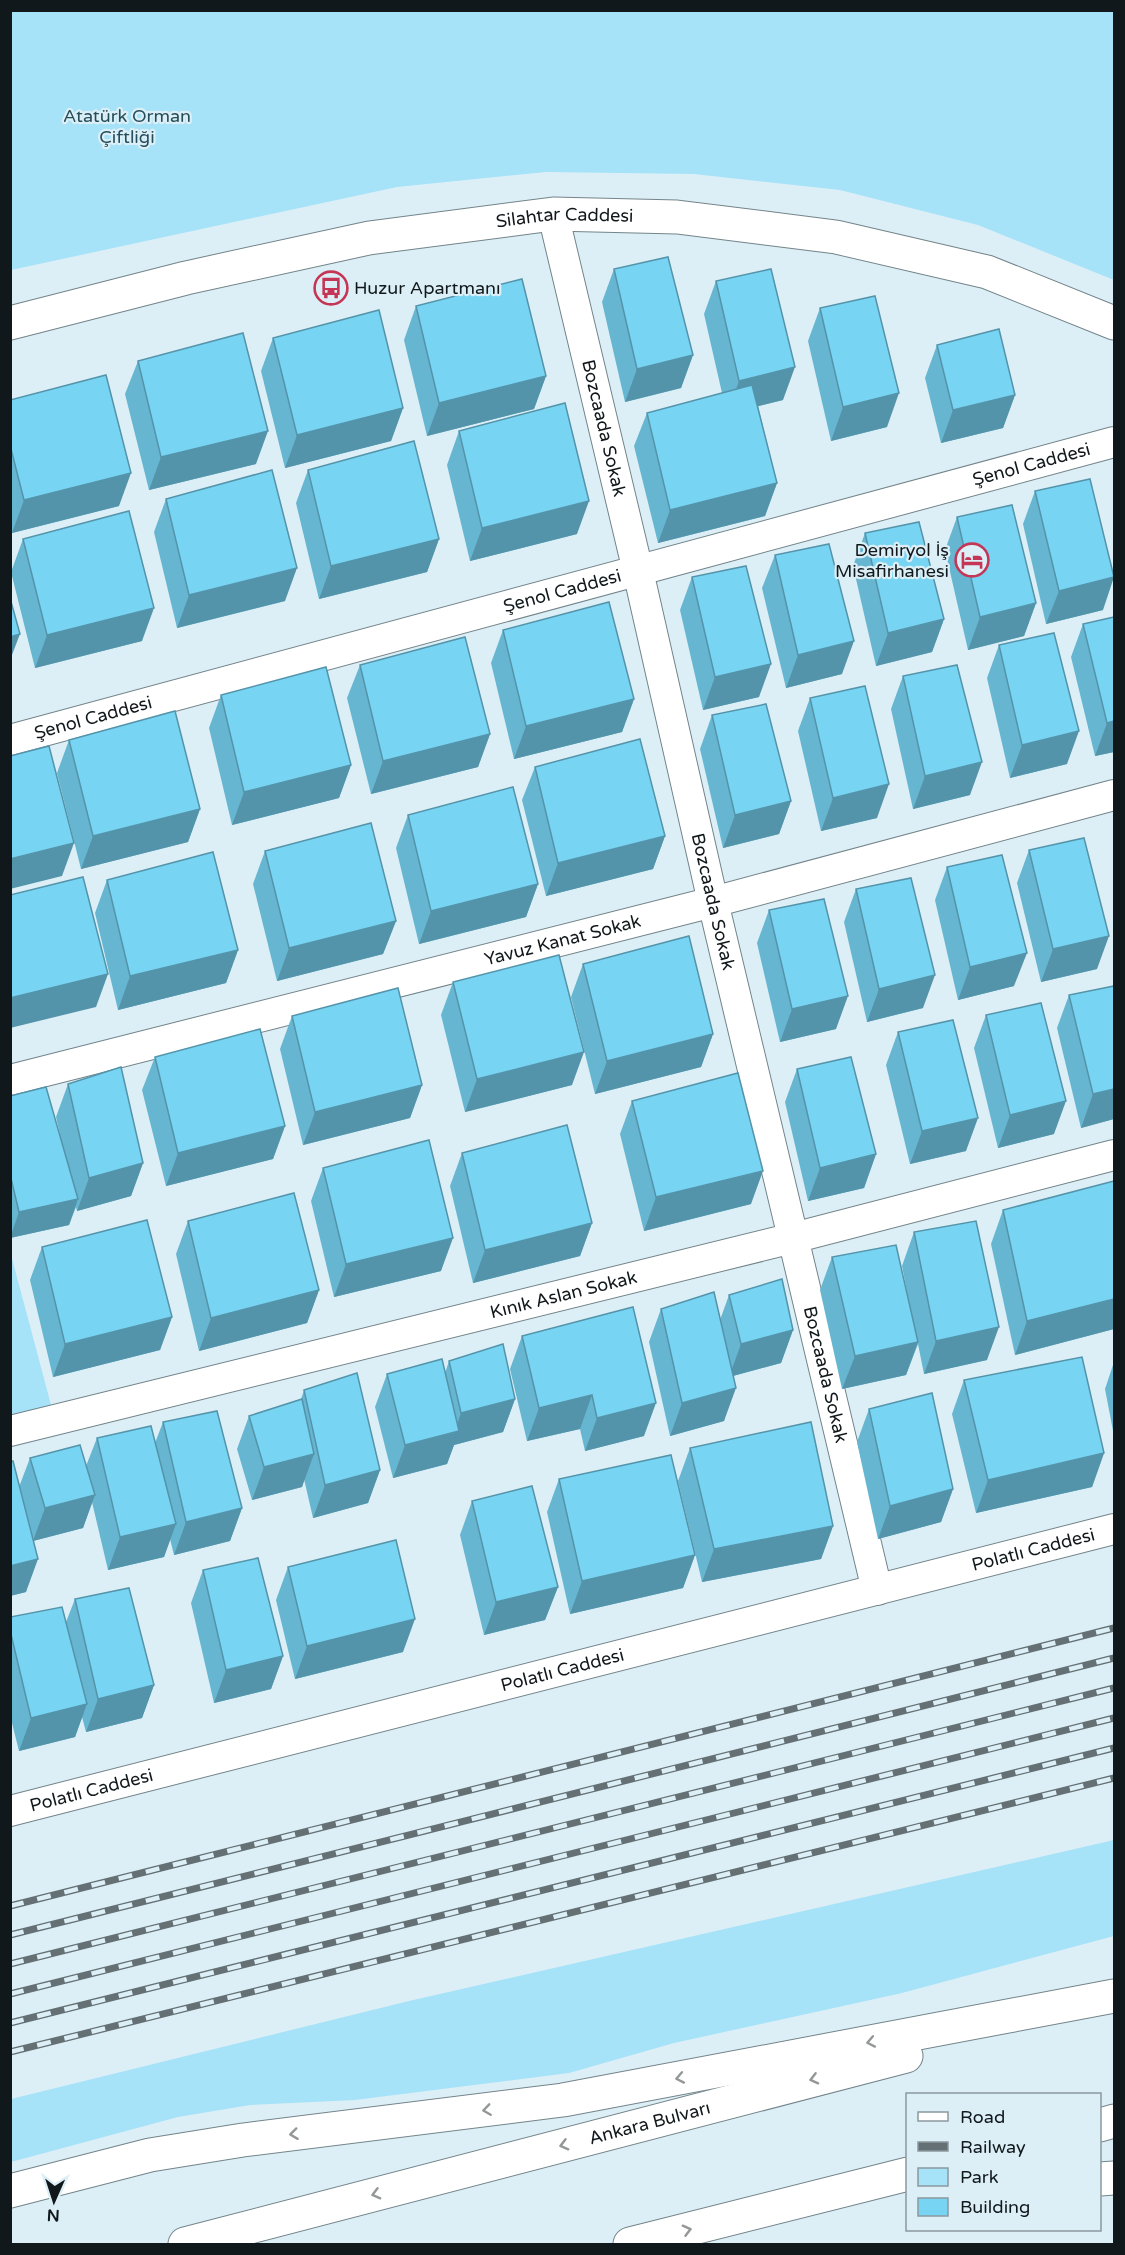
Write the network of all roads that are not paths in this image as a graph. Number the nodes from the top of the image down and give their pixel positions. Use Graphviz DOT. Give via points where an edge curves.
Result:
graph roads {
  1 [pos="553,214"];
  2 [pos="10,323"];
  3 [pos="1114,323"];
  4 [pos="1114,442"];
  5 [pos="638,571"];
  6 [pos="10,740"];
  7 [pos="1114,795"];
  8 [pos="712,902"];
  9 [pos="10,1080"];
  10 [pos="1114,1155"];
  11 [pos="793,1238"];
  12 [pos="10,1431"];
  13 [pos="1114,1529"];
  14 [pos="877,1590"];
  15 [pos="10,1811"];
  16 [pos="1114,1996"];
  17 [pos="1114,2002"];
  18 [pos="906,2174"];
  19 [pos="906,2190"];
  20 [pos="10,2191"];
  21 [pos="827,2194"];
  22 [pos="185,2244"];
  23 [pos="630,2244"];
  24 [pos="713,2244"];
  1 -- 2 [label="main road, Silahtar Caddesi" via="369,238 186,278"];
  1 -- 3 [label="main road, Silahtar Caddesi" via="677,217 836,237 987,272"];
  1 -- 5 [label="street, Bozcaada Sokak"];
  4 -- 5 [label="street, Şenol Caddesi"];
  5 -- 6 [label="street, Şenol Caddesi"];
  5 -- 8 [label="street, Bozcaada Sokak"];
  7 -- 8 [label="street, Yavuz Kanat Sokak"];
  8 -- 9 [label="street, Yavuz Kanat Sokak"];
  8 -- 11 [label="street, Bozcaada Sokak"];
  10 -- 11 [label="street, Kınık Aslan Sokak"];
  11 -- 12 [label="street, Kınık Aslan Sokak"];
  11 -- 14 [label="street, Bozcaada Sokak"];
  13 -- 14 [label="street, Polatlı Caddesi"];
  14 -- 15 [label="street, Polatlı Caddesi"];
  16 -- 20 [label="main road, one-way" via="563,2100 150,2155"];
  17 -- 22 [label="main road, Ankara Bulvarı, one-way"];
  18 -- 21 [label="main road"];
  19 -- 21 [label="main road"];
  23 -- 21 [label="main road, one-way"];
  21 -- 24 [label="main road"];
}
